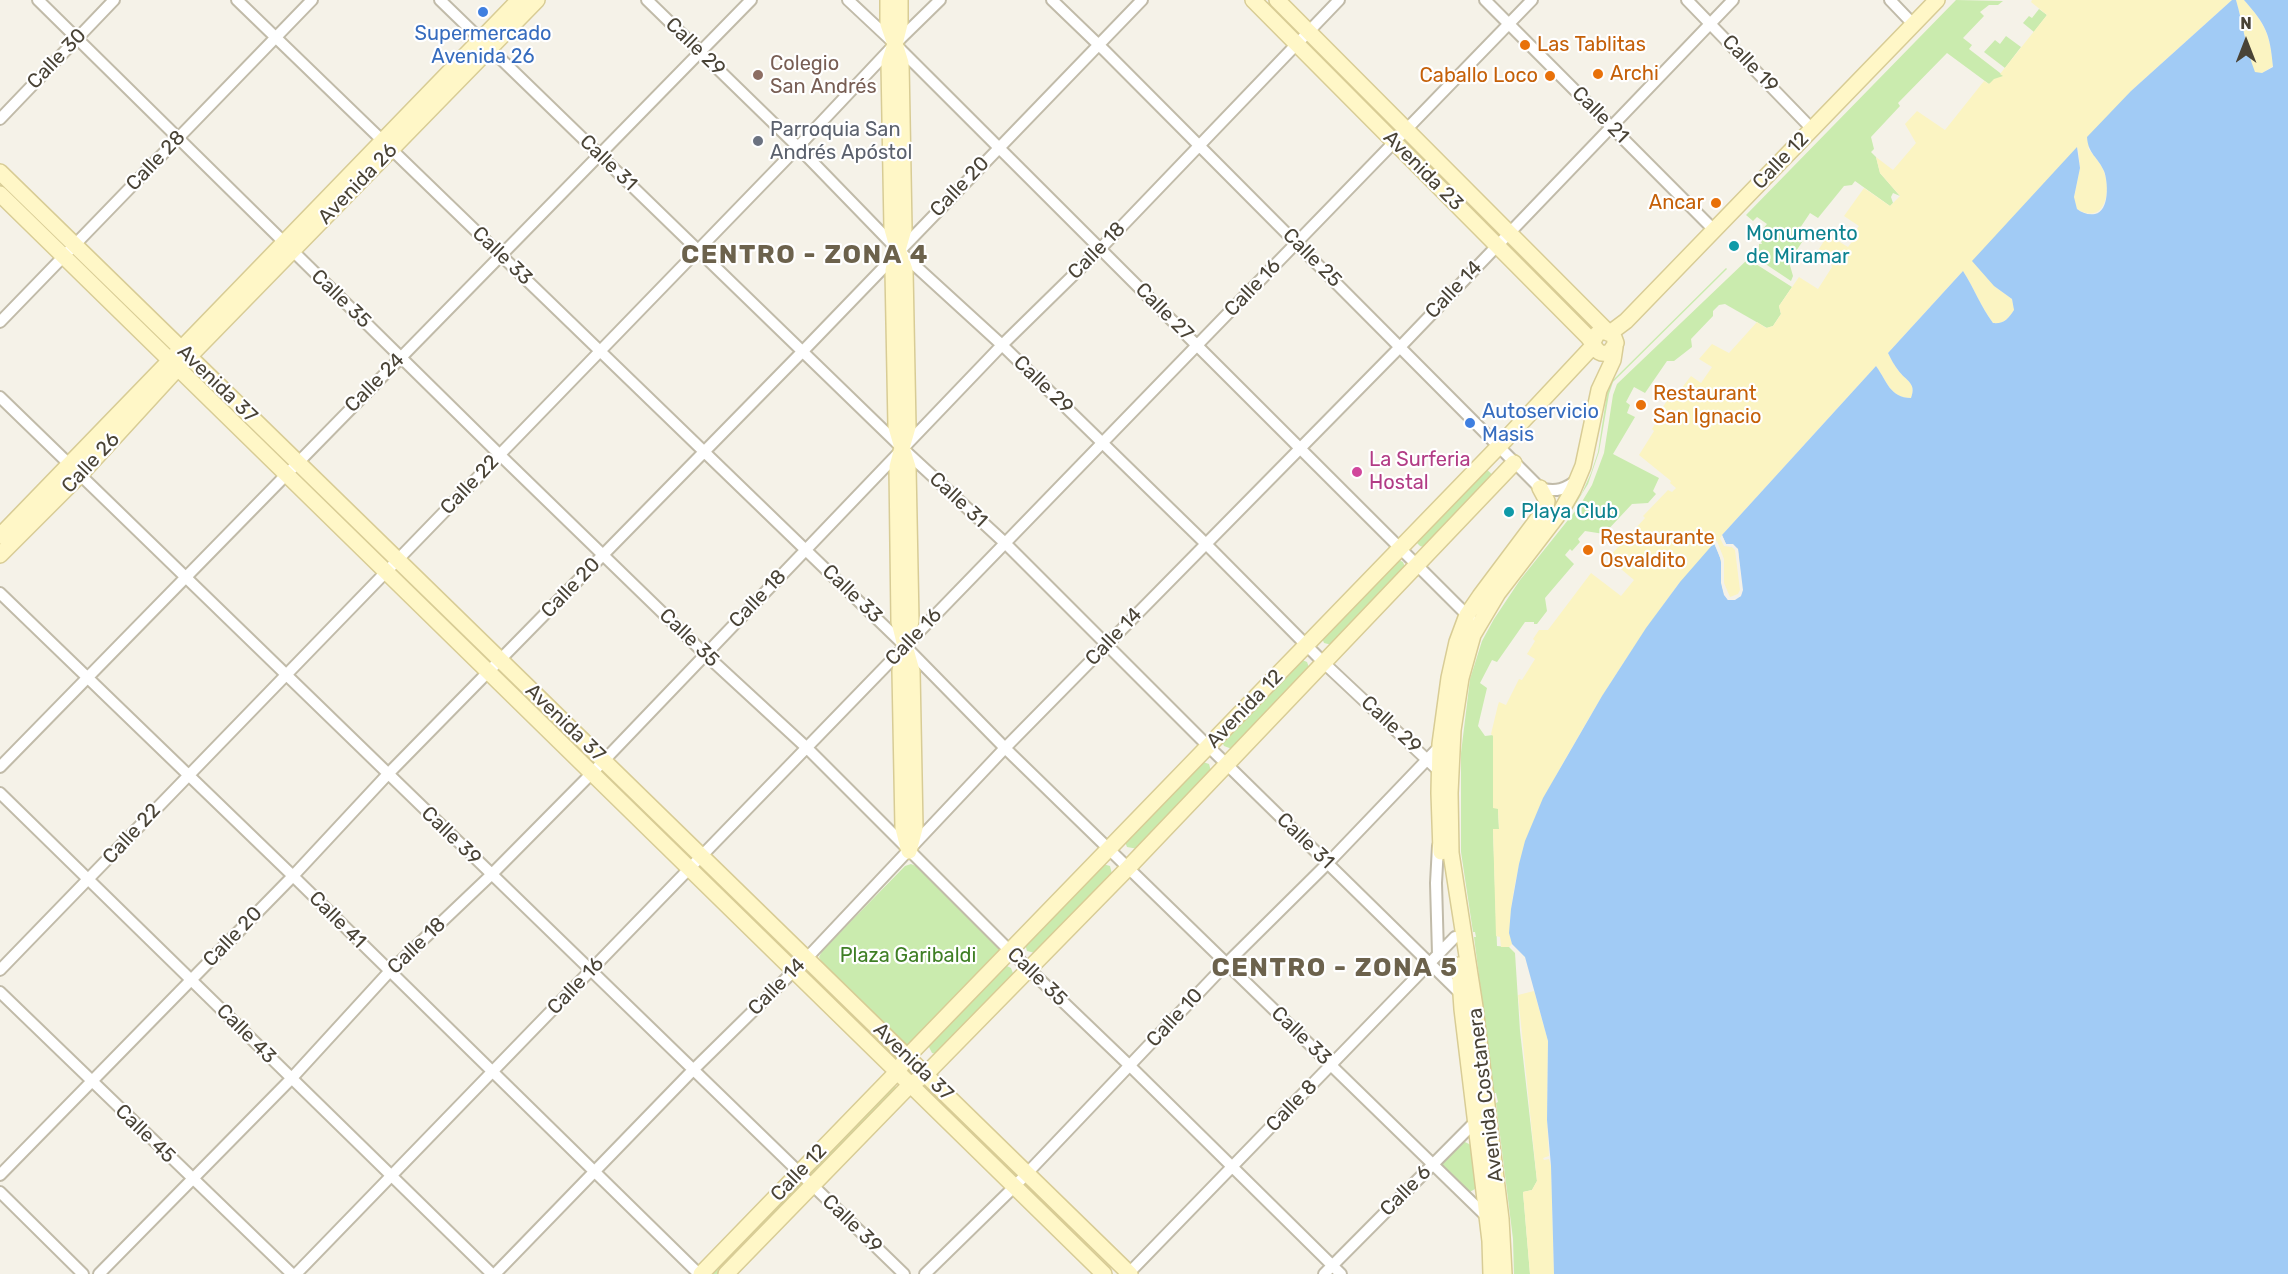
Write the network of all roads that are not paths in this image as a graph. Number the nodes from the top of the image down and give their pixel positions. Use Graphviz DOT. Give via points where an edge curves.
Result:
graph roads {
  1 [pos="38,0"];
  2 [pos="114,0"];
  3 [pos="237,0"];
  4 [pos="312,0"];
  5 [pos="440,0"];
  6 [pos="519,0"];
  7 [pos="537,0"];
  8 [pos="647,0"];
  9 [pos="751,0"];
  10 [pos="848,0"];
  11 [pos="888,0"];
  12 [pos="900,0"];
  13 [pos="940,0"];
  14 [pos="1052,0"];
  15 [pos="1142,0"];
  16 [pos="1253,0"];
  17 [pos="1277,0"];
  18 [pos="1339,0"];
  19 [pos="1485,0"];
  20 [pos="1532,0"];
  21 [pos="1687,0"];
  22 [pos="1733,0"];
  23 [pos="1890,0"];
  24 [pos="1937,0"];
  25 [pos="1710,23"];
  26 [pos="1509,24"];
  27 [pos="1913,24"];
  28 [pos="1309,32"];
  29 [pos="77,38"];
  30 [pos="276,38"];
  31 [pos="485,44"];
  32 [pos="895,44"];
  33 [pos="1297,44"];
  34 [pos="1099,45"];
  35 [pos="700,51"];
  36 [pos="0,119"];
  37 [pos="1612,127"];
  38 [pos="1812,129"];
  39 [pos="1406,130"];
  40 [pos="179,137"];
  41 [pos="1394,142"];
  42 [pos="387,145"];
  43 [pos="1200,146"];
  44 [pos="798,147"];
  45 [pos="999,148"];
  46 [pos="599,154"];
  47 [pos="0,172"];
  48 [pos="0,194"];
  49 [pos="1714,230"];
  50 [pos="1509,233"];
  51 [pos="1297,243"];
  52 [pos="75,245"];
  53 [pos="1497,245"];
  54 [pos="288,247"];
  55 [pos="1100,249"];
  56 [pos="698,250"];
  57 [pos="898,250"];
  58 [pos="501,255"];
  59 [pos="64,257"];
  60 [pos="0,322"];
  61 [pos="1612,339"];
  62 [pos="1593,344"];
  63 [pos="1002,345"];
  64 [pos="1197,345"];
  65 [pos="1400,347"];
  66 [pos="600,351"];
  67 [pos="802,351"];
  68 [pos="401,357"];
  69 [pos="180,358"];
  70 [pos="0,397"];
  71 [pos="1102,443"];
  72 [pos="1300,447"];
  73 [pos="902,448"];
  74 [pos="1498,448"];
  75 [pos="704,452"];
  76 [pos="500,455"];
  77 [pos="297,462"];
  78 [pos="1514,464"];
  79 [pos="75,470"];
  80 [pos="286,473"];
  81 [pos="1579,478"];
  82 [pos="1540,488"];
  83 [pos="0,536"];
  84 [pos="1005,543"];
  85 [pos="1205,543"];
  86 [pos="1401,548"];
  87 [pos="806,549"];
  88 [pos="0,555"];
  89 [pos="604,555"];
  90 [pos="398,560"];
  91 [pos="1418,565"];
  92 [pos="387,572"];
  93 [pos="185,578"];
  94 [pos="0,593"];
  95 [pos="1473,620"];
  96 [pos="1106,645"];
  97 [pos="1307,645"];
  98 [pos="905,646"];
  99 [pos="705,654"];
  100 [pos="501,661"];
  101 [pos="1324,663"];
  102 [pos="489,673"];
  103 [pos="286,675"];
  104 [pos="87,678"];
  105 [pos="1446,744"];
  106 [pos="807,747"];
  107 [pos="1209,747"];
  108 [pos="1005,748"];
  109 [pos="1426,758"];
  110 [pos="603,761"];
  111 [pos="1227,765"];
  112 [pos="0,767"];
  113 [pos="1439,771"];
  114 [pos="592,773"];
  115 [pos="388,774"];
  116 [pos="188,775"];
  117 [pos="0,793"];
  118 [pos="1440,831"];
  119 [pos="1109,850"];
  120 [pos="909,851"];
  121 [pos="701,856"];
  122 [pos="1328,863"];
  123 [pos="1128,868"];
  124 [pos="689,869"];
  125 [pos="492,875"];
  126 [pos="293,876"];
  127 [pos="88,881"];
  128 [pos="1455,937"];
  129 [pos="1010,951"];
  130 [pos="1438,954"];
  131 [pos="806,959"];
  132 [pos="1227,963"];
  133 [pos="1430,963"];
  134 [pos="1028,968"];
  135 [pos="592,969"];
  136 [pos="0,970"];
  137 [pos="794,971"];
  138 [pos="389,972"];
  139 [pos="192,979"];
  140 [pos="0,992"];
  141 [pos="1468,998"];
  142 [pos="907,1057"];
  143 [pos="1331,1065"];
  144 [pos="1130,1066"];
  145 [pos="693,1070"];
  146 [pos="493,1071"];
  147 [pos="897,1072"];
  148 [pos="925,1075"];
  149 [pos="291,1079"];
  150 [pos="91,1082"];
  151 [pos="910,1085"];
  152 [pos="1488,1110"];
  153 [pos="1476,1121"];
  154 [pos="1432,1165"];
  155 [pos="1233,1167"];
  156 [pos="594,1172"];
  157 [pos="800,1173"];
  158 [pos="1027,1174"];
  159 [pos="0,1175"];
  160 [pos="391,1176"];
  161 [pos="192,1178"];
  162 [pos="812,1185"];
  163 [pos="1014,1187"];
  164 [pos="0,1192"];
  165 [pos="1488,1218"];
  166 [pos="1328,1270"];
  167 [pos="83,1274"];
  168 [pos="99,1274"];
  169 [pos="294,1274"];
  170 [pos="494,1274"];
  171 [pos="700,1274"];
  172 [pos="726,1274"];
  173 [pos="904,1274"];
  174 [pos="926,1274"];
  175 [pos="1104,1274"];
  176 [pos="1129,1274"];
  177 [pos="1341,1274"];
  178 [pos="1491,1274"];
  179 [pos="1504,1274"];
  1 -- 29 [label="street, Calle 35"];
  2 -- 29 [label="street, Calle 30"];
  3 -- 30 [label="street, Calle 33"];
  4 -- 30 [label="street, Calle 28"];
  5 -- 31 [label="street, Calle 31"];
  6 -- 31 [label="main road, Avenida 26"];
  7 -- 31 [label="main road, Avenida 26"];
  8 -- 35 [label="street, Calle 29"];
  9 -- 35 [label="street, Calle 24"];
  10 -- 32 [label="street, Calle 27"];
  11 -- 32 [label="main road" via="888,24"];
  12 -- 32 [label="main road"];
  13 -- 32 [label="street, Calle 22"];
  14 -- 34 [label="street, Calle 25"];
  15 -- 34 [label="street, Calle 20"];
  16 -- 33 [label="main road, Avenida 23"];
  17 -- 28 [label="main road, Avenida 23"];
  18 -- 28 [label="street, Calle 18"];
  19 -- 26 [label="street, Calle 21"];
  20 -- 26 [label="street, Calle 16"];
  21 -- 25 [label="street, Calle 19"];
  22 -- 25 [label="street, Calle 14"];
  23 -- 27 [label="street"];
  24 -- 27 [label="main road, Calle 12"];
  25 -- 37 [label="street, Calle 14"];
  25 -- 38 [label="street, Calle 19"];
  26 -- 37 [label="street, Calle 21"];
  26 -- 39 [label="street, Calle 16"];
  27 -- 38 [label="main road, Calle 12"];
  28 -- 33 [label="street, Calle 18"];
  28 -- 39 [label="main road, Avenida 23"];
  29 -- 36 [label="street, Calle 30"];
  29 -- 40 [label="street, Calle 35"];
  30 -- 40 [label="street, Calle 28"];
  30 -- 42 [label="street, Calle 33"];
  31 -- 42 [label="main road, Avenida 26"];
  31 -- 46 [label="street, Calle 31"];
  32 -- 44 [label="street, Calle 22"];
  32 -- 45 [label="street, Calle 27"];
  32 -- 57 [label="main road" via="889,63 892,229"];
  33 -- 41 [label="main road, Avenida 23"];
  33 -- 43 [label="street, Calle 18"];
  34 -- 43 [label="street, Calle 25"];
  34 -- 45 [label="street, Calle 20"];
  35 -- 44 [label="street, Calle 29"];
  35 -- 46 [label="street, Calle 24"];
  37 -- 49 [label="street, Calle 21"];
  37 -- 50 [label="street, Calle 14"];
  38 -- 49 [label="main road, Calle 12"];
  39 -- 41 [label="street, Calle 16"];
  39 -- 50 [label="main road, Avenida 23"];
  40 -- 52 [label="street, Calle 28"];
  40 -- 54 [label="street, Calle 35"];
  41 -- 51 [label="street, Calle 16"];
  41 -- 53 [label="main road, Avenida 23"];
  42 -- 54 [label="main road, Avenida 26"];
  42 -- 58 [label="street, Calle 33"];
  43 -- 51 [label="street, Calle 25"];
  43 -- 55 [label="street, Calle 18"];
  44 -- 56 [label="street, Calle 22"];
  44 -- 57 [label="street, Calle 29"];
  45 -- 55 [label="street, Calle 27"];
  45 -- 57 [label="street, Calle 20"];
  46 -- 56 [label="street, Calle 31"];
  46 -- 58 [label="street, Calle 24"];
  47 -- 52 [label="main road, Avenida 37"];
  48 -- 59 [label="main road, Avenida 37"];
  49 -- 61 [label="main road, Calle 12"];
  50 -- 53 [label="street, Calle 14"];
  50 -- 61 [label="main road, Avenida 23"];
  51 -- 64 [label="street, Calle 16"];
  51 -- 65 [label="street, Calle 25"];
  52 -- 59 [label="street, Calle 28"];
  52 -- 69 [label="main road, Avenida 37"];
  53 -- 62 [label="main road, Avenida 23"];
  53 -- 65 [label="street, Calle 14"];
  54 -- 68 [label="street, Calle 35"];
  54 -- 69 [label="main road, Avenida 26"];
  55 -- 63 [label="street, Calle 18"];
  55 -- 64 [label="street, Calle 27"];
  56 -- 66 [label="street, Calle 22"];
  56 -- 67 [label="street, Calle 31"];
  57 -- 63 [label="street, Calle 29"];
  57 -- 67 [label="street, Calle 20"];
  57 -- 73 [label="main road" via="893,270 894,349 896,427"];
  58 -- 66 [label="street, Calle 33"];
  58 -- 68 [label="street, Calle 24"];
  59 -- 60 [label="street, Calle 28"];
  59 -- 69 [label="main road, Avenida 37"];
  61 -- 62 [label="main road" via="1610,352 1604,354 1597,352"];
  61 -- 81 [label="main road, Avenida Costanera" via="1613,360 1599,390"];
  62 -- 74 [label="main road, Avenida 12"];
  63 -- 71 [label="street, Calle 29"];
  63 -- 73 [label="street, Calle 18"];
  64 -- 71 [label="street, Calle 16"];
  64 -- 72 [label="street, Calle 27"];
  65 -- 72 [label="street, Calle 14"];
  65 -- 74 [label="street, Calle 25"];
  66 -- 75 [label="street, Calle 33"];
  66 -- 76 [label="street, Calle 22"];
  67 -- 73 [label="street, Calle 31"];
  67 -- 75 [label="street, Calle 20"];
  68 -- 76 [label="street, Calle 35"];
  68 -- 77 [label="street, Calle 24"];
  69 -- 77 [label="main road, Avenida 37"];
  69 -- 79 [label="main road, Calle 26"];
  69 -- 80 [label="main road, Avenida 37"];
  70 -- 79 [label="street, Calle 39"];
  71 -- 84 [label="street, Calle 16"];
  71 -- 85 [label="street, Calle 29"];
  72 -- 85 [label="street, Calle 14"];
  72 -- 86 [label="street, Calle 27"];
  73 -- 84 [label="street, Calle 31"];
  73 -- 87 [label="street, Calle 18"];
  73 -- 98 [label="main road" via="897,467 899,622"];
  74 -- 78 [label="street, Calle 25"];
  74 -- 86 [label="main road, Avenida 12"];
  75 -- 87 [label="street, Calle 33"];
  75 -- 89 [label="street, Calle 20"];
  76 -- 89 [label="street, Calle 35"];
  76 -- 90 [label="street, Calle 22"];
  77 -- 80 [label="street, Calle 24"];
  77 -- 90 [label="main road, Avenida 37"];
  78 -- 82 [label="street, Calle 25"];
  78 -- 91 [label="main road, Avenida 12"];
  79 -- 83 [label="main road, Calle 26"];
  79 -- 88 [label="main road, Calle 26"];
  79 -- 93 [label="street, Calle 39"];
  80 -- 92 [label="main road, Avenida 37"];
  80 -- 93 [label="street, Calle 24"];
  81 -- 82 [label="street" via="1561,490"];
  81 -- 95 [label="main road, Avenida Costanera" via="1561,511"];
  82 -- 95 [label="main road, Avenida Costanera" via="1546,508"];
  84 -- 96 [label="street, Calle 31"];
  84 -- 98 [label="street, Calle 16"];
  85 -- 96 [label="street, Calle 14"];
  85 -- 97 [label="street, Calle 29"];
  86 -- 91 [label="street, Calle 27"];
  86 -- 97 [label="main road, Avenida 12"];
  87 -- 98 [label="street, Calle 33"];
  87 -- 99 [label="street, Calle 18"];
  89 -- 99 [label="street, Calle 35"];
  89 -- 100 [label="street, Calle 20"];
  90 -- 92 [label="street, Calle 22"];
  90 -- 100 [label="main road, Avenida 37"];
  91 -- 95 [label="street, Calle 27"];
  91 -- 101 [label="main road, Avenida 12"];
  92 -- 102 [label="main road, Avenida 37"];
  92 -- 103 [label="street, Calle 22"];
  93 -- 103 [label="street, Calle 39"];
  93 -- 104 [label="street, Calle 24"];
  94 -- 104 [label="street, Calle 41"];
  95 -- 105 [label="main road, Avenida Costanera" via="1457,642 1449,678"];
  96 -- 107 [label="street, Calle 31"];
  96 -- 108 [label="street, Calle 14"];
  97 -- 101 [label="street, Calle 29"];
  97 -- 107 [label="main road, Avenida 12"];
  98 -- 106 [label="street, Calle 16"];
  98 -- 108 [label="street, Calle 33"];
  98 -- 120 [label="main road" via="900,671 903,828"];
  99 -- 106 [label="street, Calle 35"];
  99 -- 110 [label="street, Calle 18"];
  100 -- 102 [label="street, Calle 20"];
  100 -- 110 [label="main road, Avenida 37"];
  101 -- 109 [label="street, Calle 29"];
  101 -- 111 [label="main road, Avenida 12"];
  102 -- 114 [label="main road, Avenida 37"];
  102 -- 115 [label="street, Calle 20"];
  103 -- 115 [label="street, Calle 39"];
  103 -- 116 [label="street, Calle 22"];
  104 -- 112 [label="street, Calle 24"];
  104 -- 116 [label="street, Calle 41"];
  105 -- 109 [label="street, Calle 10"];
  105 -- 113 [label="main road, Avenida Costanera"];
  105 -- 141 [label="main road, Avenida Costanera" via="1451,853"];
  106 -- 120 [label="street, Calle 35"];
  106 -- 121 [label="street, Calle 16"];
  107 -- 111 [label="street, Calle 31"];
  107 -- 119 [label="main road, Avenida 12"];
  108 -- 119 [label="street, Calle 33"];
  108 -- 120 [label="street, Calle 14"];
  109 -- 113 [label="street, Calle 29"];
  109 -- 122 [label="street, Calle 10"];
  110 -- 114 [label="street, Calle 18"];
  110 -- 121 [label="main road, Avenida 37"];
  111 -- 122 [label="street, Calle 31"];
  111 -- 123 [label="main road, Avenida 12"];
  113 -- 118 [label="main road, Avenida Costanera"];
  114 -- 124 [label="main road, Avenida 37"];
  114 -- 125 [label="street, Calle 18"];
  115 -- 125 [label="street, Calle 39"];
  115 -- 126 [label="street, Calle 20"];
  116 -- 126 [label="street, Calle 41"];
  116 -- 127 [label="street, Calle 22"];
  117 -- 127 [label="street, Calle 43"];
  118 -- 128 [label="main road, Avenida Costanera"];
  118 -- 130 [label="street" via="1436,884"];
  119 -- 123 [label="street, Calle 33"];
  119 -- 129 [label="main road, Avenida 12"];
  120 -- 129 [label="street, Calle 35"];
  120 -- 131 [label="street, Calle 14"];
  121 -- 124 [label="street, Calle 16"];
  121 -- 131 [label="main road, Avenida 37"];
  122 -- 132 [label="street, Calle 10"];
  122 -- 133 [label="street, Calle 31"];
  123 -- 132 [label="street, Calle 33"];
  123 -- 134 [label="main road, Avenida 12"];
  124 -- 135 [label="street, Calle 16"];
  124 -- 137 [label="main road, Avenida 37"];
  125 -- 135 [label="street, Calle 39"];
  125 -- 138 [label="street, Calle 18"];
  126 -- 138 [label="street, Calle 41"];
  126 -- 139 [label="street, Calle 20"];
  127 -- 136 [label="street, Calle 22"];
  127 -- 139 [label="street, Calle 43"];
  128 -- 130 [label="street, Calle 8"];
  128 -- 141 [label="main road, Avenida Costanera"];
  129 -- 134 [label="street, Calle 35"];
  129 -- 142 [label="main road, Avenida 12"];
  130 -- 133 [label="street, Calle 8"];
  131 -- 137 [label="street, Calle 14"];
  131 -- 142 [label="main road, Avenida 37"];
  132 -- 143 [label="street, Calle 33"];
  132 -- 144 [label="street, Calle 10"];
  133 -- 141 [label="street, Calle 31"];
  133 -- 143 [label="street, Calle 8"];
  134 -- 144 [label="street, Calle 35"];
  134 -- 148 [label="main road, Avenida 12"];
  135 -- 145 [label="street, Calle 39"];
  135 -- 146 [label="street, Calle 16"];
  137 -- 145 [label="street, Calle 14"];
  137 -- 147 [label="main road, Avenida 37"];
  138 -- 146 [label="street, Calle 41"];
  138 -- 149 [label="street, Calle 18"];
  139 -- 149 [label="street, Calle 43"];
  139 -- 150 [label="street, Calle 20"];
  140 -- 150 [label="street, Calle 45"];
  141 -- 152 [label="main road, Avenida Costanera"];
  141 -- 153 [label="main road, Avenida Costanera"];
  142 -- 147 [label="main road, Avenida 12"];
  142 -- 148 [label="main road, Avenida 37"];
  143 -- 154 [label="street, Calle 33"];
  143 -- 155 [label="street, Calle 8"];
  144 -- 155 [label="street, Calle 35"];
  144 -- 158 [label="street, Calle 10"];
  145 -- 156 [label="street, Calle 14"];
  145 -- 157 [label="street, Calle 39"];
  146 -- 156 [label="street, Calle 41"];
  146 -- 160 [label="street, Calle 16"];
  147 -- 151 [label="main road, Avenida 37"];
  147 -- 157 [label="main road, Calle 12"];
  148 -- 151 [label="main road, Avenida 12"];
  148 -- 158 [label="main road, Avenida 37"];
  149 -- 160 [label="street, Calle 43"];
  149 -- 161 [label="street, Calle 18"];
  150 -- 159 [label="street, Calle 20"];
  150 -- 161 [label="street, Calle 45"];
  151 -- 162 [label="main road, Calle 12"];
  151 -- 163 [label="main road, Avenida 37"];
  152 -- 153 [label="street, Calle 6"];
  152 -- 179 [label="main road, Avenida Costanera"];
  153 -- 154 [label="street, Calle 6"];
  153 -- 165 [label="main road, Avenida Costanera"];
  154 -- 165 [label="street, Calle 33"];
  154 -- 166 [label="street, Calle 6"];
  155 -- 166 [label="street, Calle 35"];
  155 -- 176 [label="street, Calle 8"];
  156 -- 170 [label="street, Calle 14"];
  156 -- 171 [label="street, Calle 41"];
  157 -- 162 [label="street, Calle 39"];
  157 -- 171 [label="main road, Calle 12"];
  158 -- 163 [label="street, Calle 10"];
  158 -- 176 [label="main road, Avenida 37"];
  160 -- 169 [label="street, Calle 16"];
  160 -- 170 [label="street, Calle 43"];
  161 -- 168 [label="street, Calle 18"];
  161 -- 169 [label="street, Calle 45"];
  162 -- 172 [label="main road, Calle 12"];
  162 -- 173 [label="street, Calle 39"];
  163 -- 174 [label="street, Calle 10"];
  163 -- 175 [label="main road, Avenida 37"];
  164 -- 167 [label="street"];
  165 -- 178 [label="main road, Avenida Costanera"];
  166 -- 177 [label="street, Calle 35"];
}
